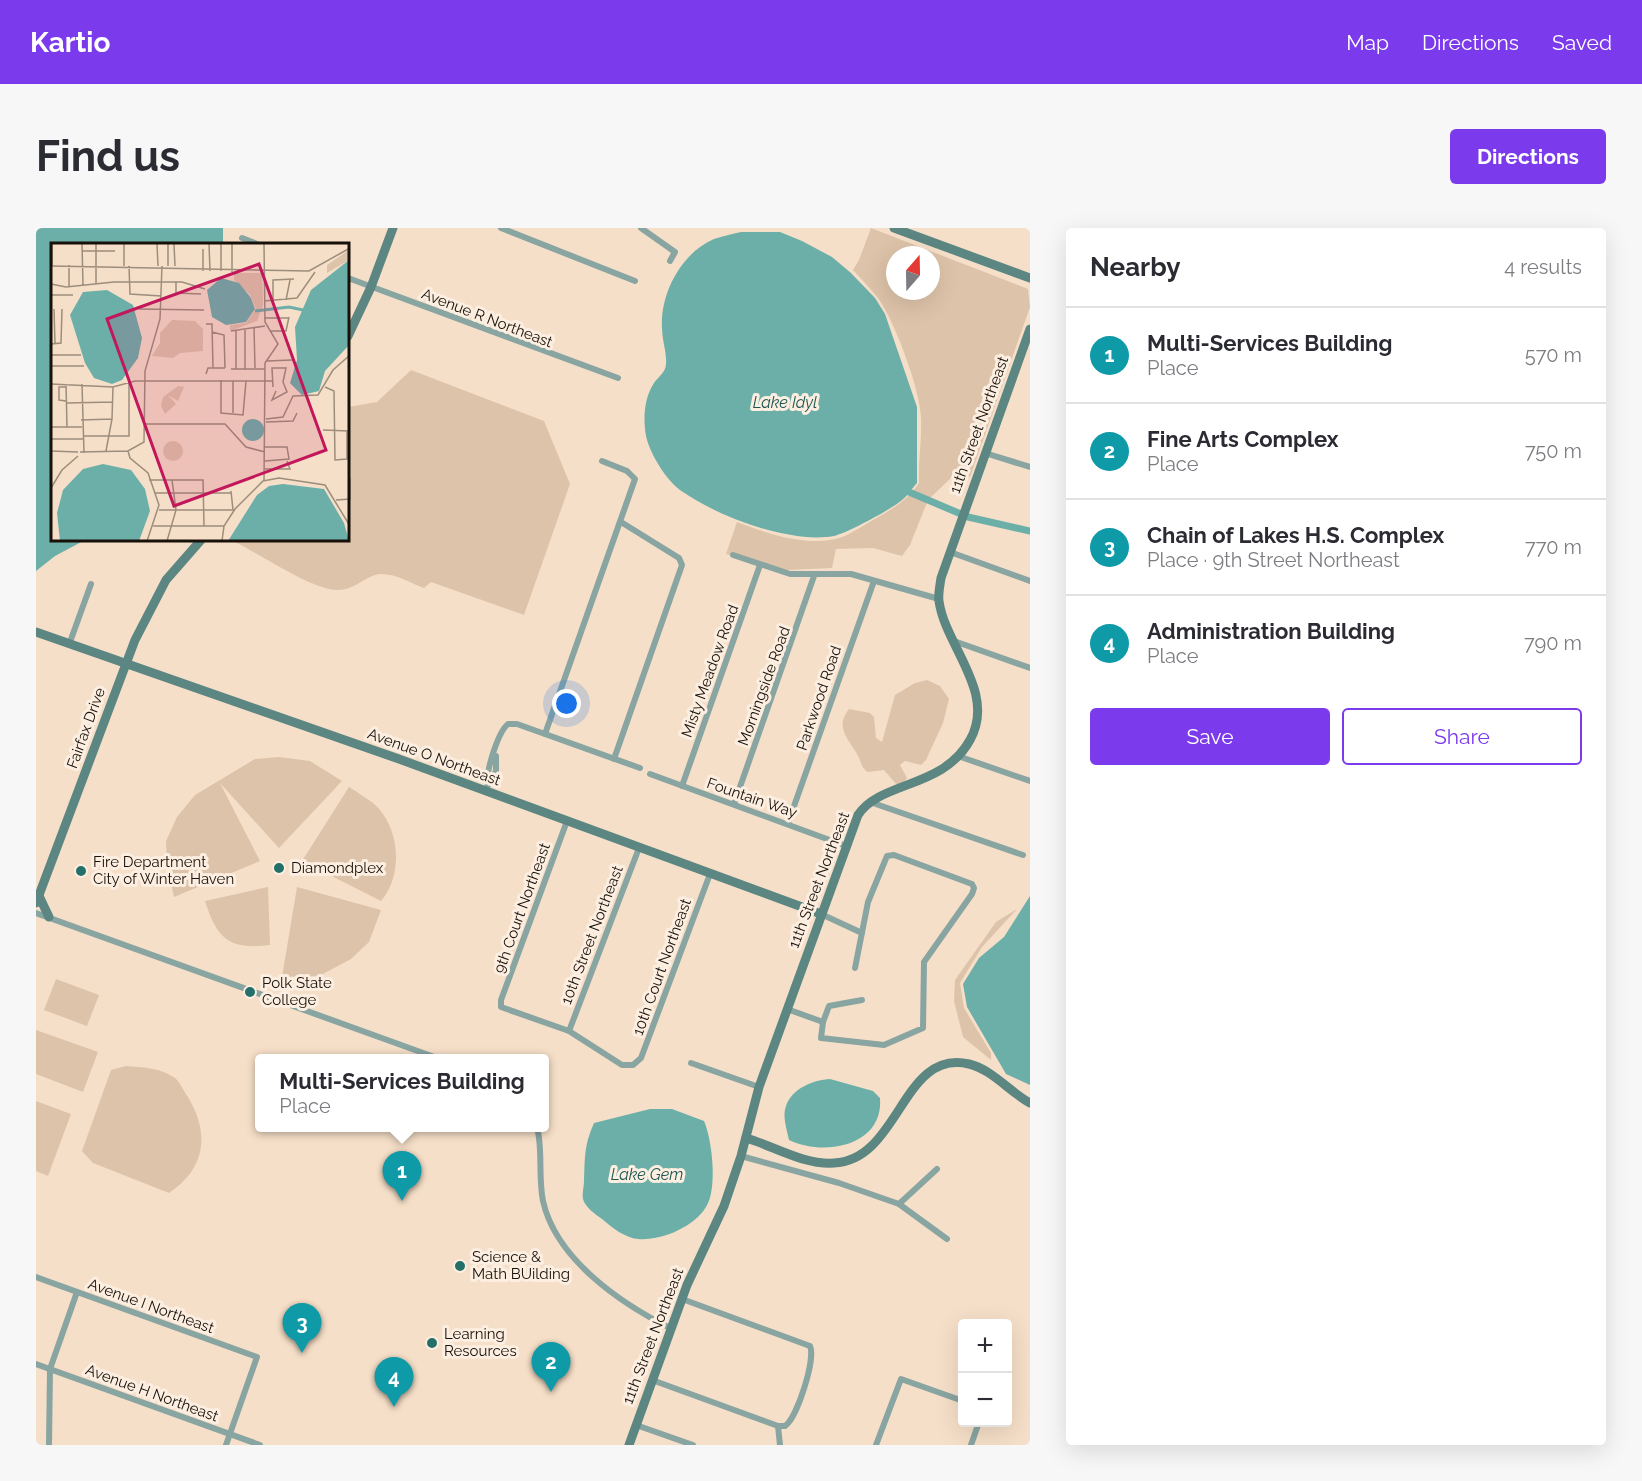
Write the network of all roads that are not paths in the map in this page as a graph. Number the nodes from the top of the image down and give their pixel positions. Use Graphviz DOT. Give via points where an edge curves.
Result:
graph roads {
  1 [pos="393,228"];
  2 [pos="501,228"];
  3 [pos="641,228"];
  4 [pos="894,228"];
  5 [pos="242,238"];
  6 [pos="254,243"];
  7 [pos="670,261"];
  8 [pos="1030,278"];
  9 [pos="350,279"];
  10 [pos="635,281"];
  11 [pos="371,287"];
  12 [pos="1030,329"];
  13 [pos="350,332"];
  14 [pos="618,378"];
  15 [pos="985,453"];
  16 [pos="602,461"];
  17 [pos="1030,467"];
  18 [pos="621,522"];
  19 [pos="199,542"];
  20 [pos="950,552"];
  21 [pos="733,555"];
  22 [pos="760,565"];
  23 [pos="814,576"];
  24 [pos="874,581"];
  25 [pos="1030,581"];
  26 [pos="91,584"];
  27 [pos="939,599"];
  28 [pos="36,633"];
  29 [pos="954,641"];
  30 [pos="70,642"];
  31 [pos="126,662"];
  32 [pos="1030,668"];
  33 [pos="545,734"];
  34 [pos="958,756"];
  35 [pos="614,759"];
  36 [pos="640,768"];
  37 [pos="650,774"];
  38 [pos="1030,781"];
  39 [pos="682,786"];
  40 [pos="487,788"];
  41 [pos="870,802"];
  42 [pos="734,804"];
  43 [pos="567,820"];
  44 [pos="788,823"];
  45 [pos="846,846"];
  46 [pos="639,848"];
  47 [pos="1023,855"];
  48 [pos="710,874"];
  49 [pos="37,899"];
  50 [pos="36,913"];
  51 [pos="821,914"];
  52 [pos="49,917"];
  53 [pos="862,933"];
  54 [pos="855,968"];
  55 [pos="862,1000"];
  56 [pos="787,1009"];
  57 [pos="823,1022"];
  58 [pos="569,1032"];
  59 [pos="423,1054"];
  60 [pos="691,1063"];
  61 [pos="759,1087"];
  62 [pos="1030,1104"];
  63 [pos="537,1132"];
  64 [pos="746,1138"];
  65 [pos="741,1156"];
  66 [pos="938,1169"];
  67 [pos="899,1204"];
  68 [pos="947,1239"];
  69 [pos="36,1277"];
  70 [pos="77,1292"];
  71 [pos="681,1299"];
  72 [pos="670,1328"];
  73 [pos="36,1364"];
  74 [pos="50,1369"];
  75 [pos="652,1380"];
  76 [pos="958,1399"];
  77 [pos="636,1425"];
  78 [pos="778,1426"];
  79 [pos="977,1427"];
  80 [pos="230,1434"];
  81 [pos="49,1445"];
  82 [pos="226,1445"];
  83 [pos="260,1445"];
  84 [pos="629,1445"];
  85 [pos="693,1445"];
  86 [pos="780,1445"];
  87 [pos="876,1445"];
  88 [pos="971,1445"];
  1 -- 11 [label="street"];
  2 -- 10 [label="street"];
  3 -- 7 [label="street" via="671,246 675,252"];
  4 -- 8 [label="street"];
  5 -- 6 [label="street"];
  9 -- 11 [label="street, Avenue R Northeast"];
  11 -- 13 [label="street"];
  11 -- 14 [label="street, Avenue R Northeast"];
  12 -- 15 [label="street, 11th Street Northeast"];
  15 -- 17 [label="street"];
  15 -- 20 [label="street, 11th Street Northeast"];
  16 -- 18 [label="street" via="627,471 635,479"];
  18 -- 33 [label="street"];
  18 -- 35 [label="street" via="679,558 682,565"];
  19 -- 31 [label="street, Fairfax Drive" via="159,592"];
  20 -- 25 [label="street"];
  20 -- 27 [label="street, 11th Street Northeast"];
  21 -- 22 [label="street"];
  22 -- 23 [label="street"];
  22 -- 39 [label="street, Misty Meadow Road"];
  23 -- 24 [label="street" via="851,574"];
  23 -- 42 [label="street, Morningside Road"];
  24 -- 27 [label="street"];
  24 -- 44 [label="street, Parkwood Road"];
  26 -- 30 [label="street"];
  27 -- 29 [label="street, 11th Street Northeast"];
  28 -- 30 [label="street, Avenue O Northeast"];
  29 -- 32 [label="street"];
  29 -- 34 [label="street, 11th Street Northeast" via="974,686 977,707 974,731"];
  30 -- 31 [label="street, Avenue O Northeast"];
  31 -- 40 [label="street, Avenue O Northeast"];
  31 -- 49 [label="street, Fairfax Drive"];
  33 -- 35 [label="street"];
  33 -- 40 [label="street" via="508,724 495,749 496,771"];
  34 -- 38 [label="street"];
  34 -- 41 [label="street, 11th Street Northeast" via="945,768"];
  35 -- 36 [label="street"];
  37 -- 39 [label="street, Fountain Way"];
  39 -- 42 [label="street, Fountain Way"];
  40 -- 43 [label="street, Avenue O Northeast"];
  41 -- 45 [label="street, 11th Street Northeast" via="858,815"];
  41 -- 47 [label="street"];
  42 -- 44 [label="street, Fountain Way"];
  43 -- 46 [label="street, Avenue O Northeast"];
  43 -- 58 [label="street, 9th Court Northeast" via="501,1007"];
  44 -- 45 [label="street, Fountain Way"];
  45 -- 51 [label="street, 11th Street Northeast"];
  46 -- 48 [label="street, Avenue O Northeast"];
  46 -- 58 [label="street, 10th Street Northeast"];
  48 -- 51 [label="street, Avenue O Northeast"];
  48 -- 58 [label="street, 10th Court Northeast" via="642,1058 633,1065 622,1065"];
  49 -- 52 [label="street"];
  50 -- 52 [label="street"];
  51 -- 53 [label="street"];
  51 -- 56 [label="street, 11th Street Northeast"];
  52 -- 59 [label="street"];
  53 -- 54 [label="street"];
  53 -- 57 [label="street" via="868,902 887,856 894,855 974,888 924,962 923,1028 884,1045 821,1038"];
  55 -- 57 [label="street" via="829,1005"];
  56 -- 57 [label="street"];
  56 -- 61 [label="street, 11th Street Northeast"];
  60 -- 61 [label="street"];
  61 -- 64 [label="street, 11th Street Northeast"];
  62 -- 64 [label="street" via="976,1066 952,1063 928,1073 873,1146 857,1158 841,1163 811,1161"];
  63 -- 72 [label="street" via="544,1204 573,1255 615,1297"];
  64 -- 65 [label="street, 11th Street Northeast"];
  65 -- 67 [label="street"];
  65 -- 71 [label="street, 11th Street Northeast" via="724,1206"];
  66 -- 67 [label="street"];
  67 -- 68 [label="street"];
  69 -- 70 [label="street, Avenue I Northeast"];
  70 -- 74 [label="street"];
  70 -- 80 [label="street, Avenue I Northeast" via="257,1357"];
  71 -- 72 [label="street, 11th Street Northeast"];
  71 -- 78 [label="street" via="810,1346 814,1357 793,1418 785,1426"];
  72 -- 75 [label="street, 11th Street Northeast"];
  73 -- 74 [label="street, Avenue H Northeast"];
  74 -- 80 [label="street, Avenue H Northeast"];
  74 -- 81 [label="street"];
  75 -- 77 [label="street, 11th Street Northeast"];
  75 -- 78 [label="street"];
  76 -- 87 [label="street" via="901,1380"];
  77 -- 84 [label="street, 11th Street Northeast"];
  77 -- 85 [label="street, 11th Street Northeast"];
  78 -- 86 [label="street"];
  79 -- 88 [label="street"];
  80 -- 82 [label="street"];
  80 -- 83 [label="street, Avenue H Northeast"];
}
